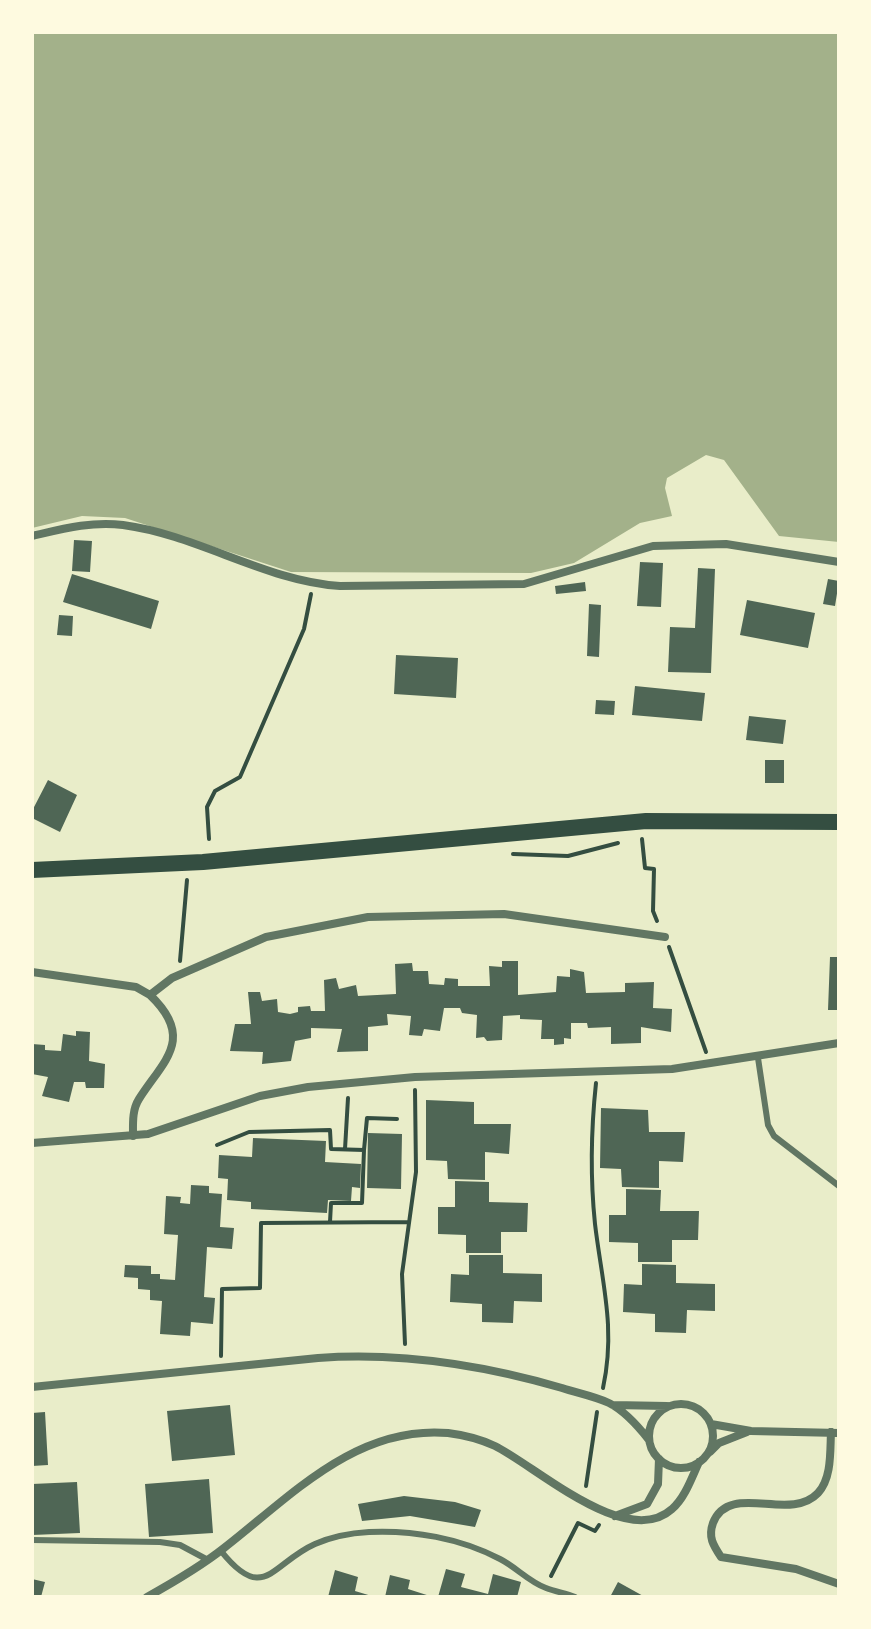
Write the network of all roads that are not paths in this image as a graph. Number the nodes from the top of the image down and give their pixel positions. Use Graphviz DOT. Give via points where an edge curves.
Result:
graph roads {
  1 [pos="32,536"];
  2 [pos="839,562"];
  3 [pos="839,822"];
  4 [pos="32,870"];
  5 [pos="665,937"];
  6 [pos="32,972"];
  7 [pos="150,995"];
  8 [pos="839,1043"];
  9 [pos="758,1058"];
  10 [pos="133,1136"];
  11 [pos="32,1143"];
  12 [pos="839,1186"];
  13 [pos="32,1387"];
  14 [pos="612,1404"];
  15 [pos="673,1405"];
  16 [pos="711,1424"];
  17 [pos="751,1431"];
  18 [pos="835,1433"];
  19 [pos="649,1440"];
  20 [pos="707,1455"];
  21 [pos="659,1459"];
  22 [pos="699,1462"];
  23 [pos="614,1516"];
  24 [pos="32,1540"];
  25 [pos="221,1551"];
  26 [pos="208,1560"];
  27 [pos="839,1584"];
  28 [pos="545,1588"];
  29 [pos="147,1597"];
  30 [pos="543,1597"];
  31 [pos="575,1597"];
  1 -- 2 [label="street" via="85,524 122,525 313,584 524,584 653,546 726,544"];
  3 -- 4 [label="main road" via="646,821 203,862"];
  5 -- 7 [label="street" via="504,914 368,917 266,937 183,973"];
  6 -- 7 [label="street" via="136,987"];
  7 -- 10 [label="street" via="167,1017 172,1050 139,1099"];
  8 -- 9 [label="street"];
  9 -- 10 [label="street" via="597,1073 415,1077 349,1084 260,1096"];
  9 -- 12 [label="lane" via="774,1136"];
  10 -- 11 [label="street"];
  13 -- 14 [label="street" via="361,1355 516,1374"];
  14 -- 15 [label="street"];
  14 -- 19 [label="street"];
  15 -- 16 [label="street" via="700,1410"];
  15 -- 19 [label="street" via="657,1414"];
  16 -- 17 [label="street"];
  16 -- 20 [label="street"];
  17 -- 18 [label="street"];
  17 -- 20 [label="street" via="719,1443"];
  18 -- 27 [label="street" via="821,1490 805,1504 730,1503 717,1512 711,1543 721,1557 796,1569"];
  19 -- 21 [label="street"];
  20 -- 22 [label="street"];
  21 -- 22 [label="street" via="679,1468"];
  21 -- 23 [label="street" via="658,1484 647,1504"];
  22 -- 23 [label="street" via="671,1510 639,1521"];
  23 -- 25 [label="street" via="496,1447 449,1433 419,1433 395,1436 339,1457"];
  24 -- 26 [label="lane" via="160,1542 180,1545"];
  25 -- 26 [label="street"];
  25 -- 28 [label="lane" via="236,1570 252,1578 274,1575 314,1544 340,1536 415,1533 455,1540 500,1559"];
  26 -- 29 [label="street"];
  28 -- 30 [label="lane"];
  28 -- 31 [label="lane"];
}
